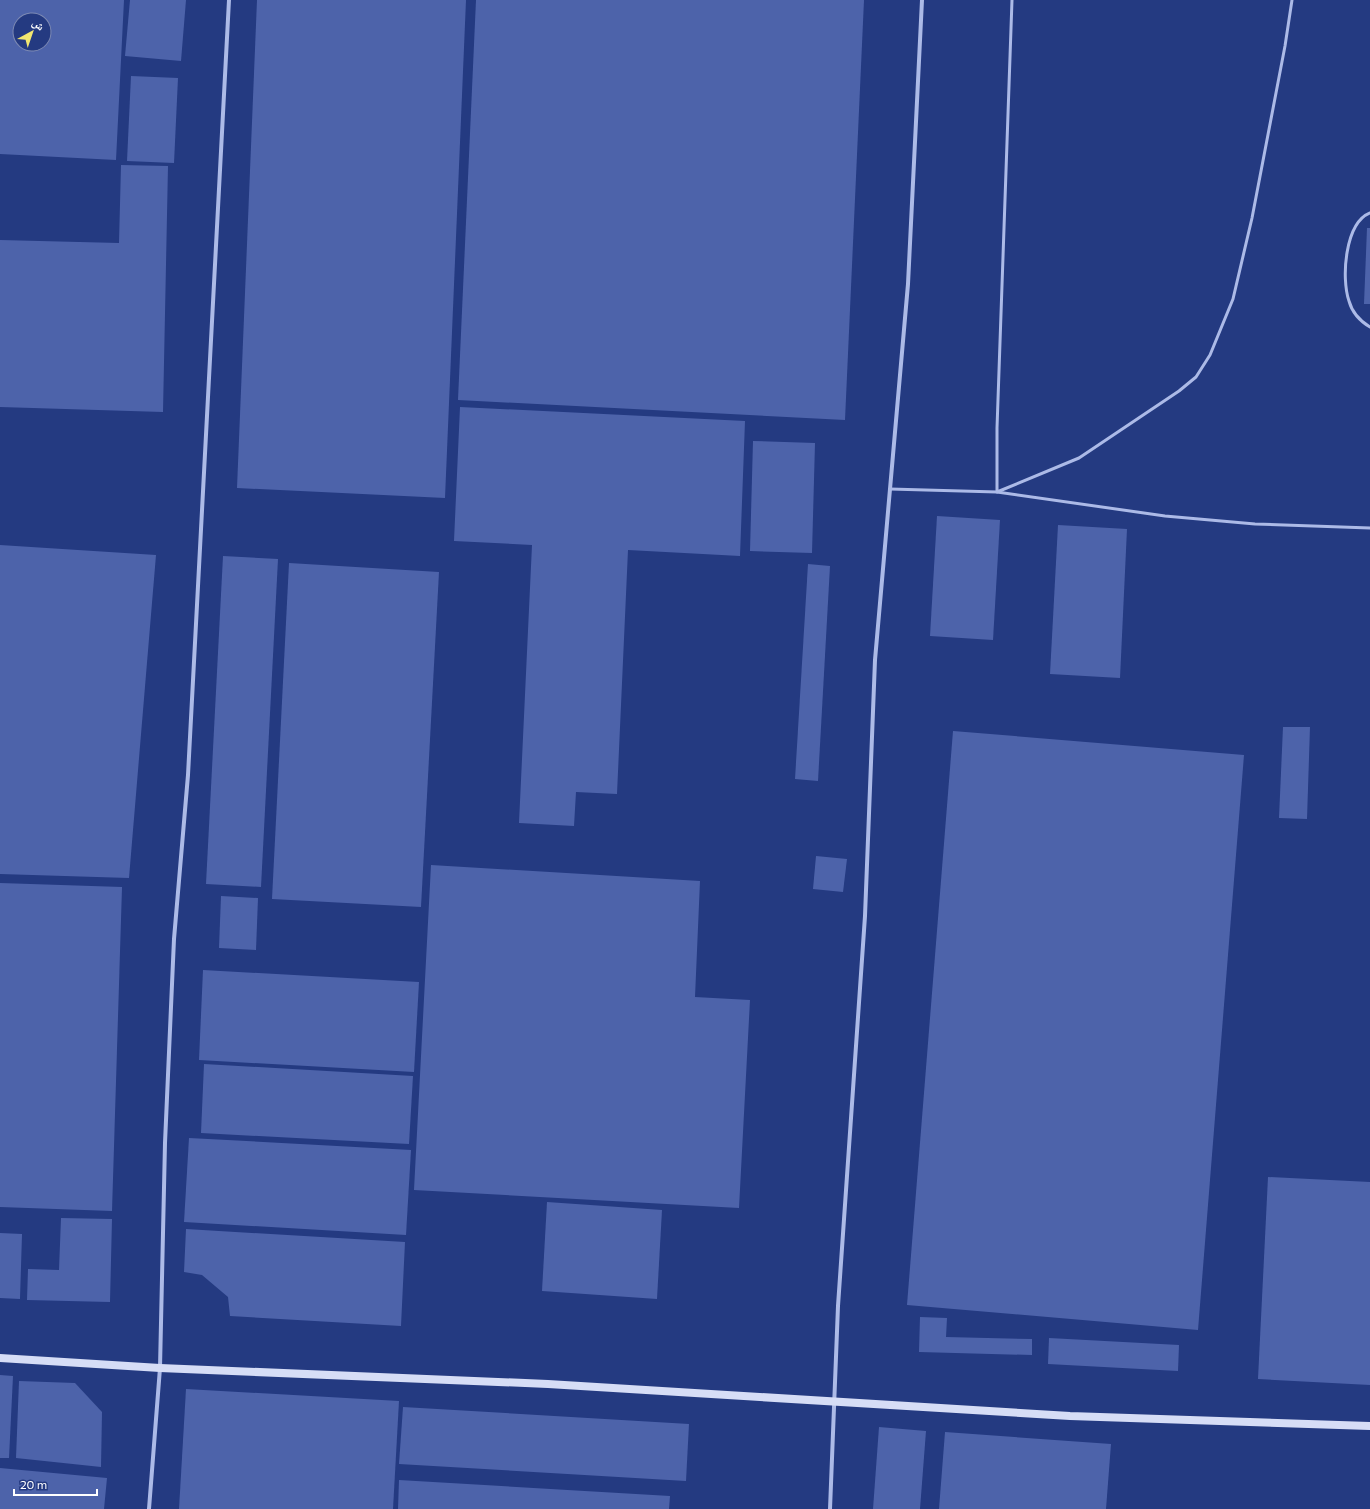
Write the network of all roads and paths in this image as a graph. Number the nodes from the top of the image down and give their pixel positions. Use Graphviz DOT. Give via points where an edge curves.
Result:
graph roads {
  1 [pos="229,0"];
  2 [pos="922,0"];
  3 [pos="1012,0"];
  4 [pos="1292,0"];
  5 [pos="1370,213"];
  6 [pos="1370,327"];
  7 [pos="890,489"];
  8 [pos="997,492"];
  9 [pos="1370,528"];
  10 [pos="0,1358"];
  11 [pos="160,1368"];
  12 [pos="834,1402"];
  13 [pos="1370,1426"];
  14 [pos="149,1509"];
  15 [pos="830,1509"];
  1 -- 11 [label="street" via="188,775 174,939 165,1143"];
  2 -- 7 [label="street" via="908,284"];
  3 -- 8 [label="lane"];
  4 -- 8 [label="lane" via="1252,218 1233,299 1210,355 1196,377 1179,391 1079,458"];
  5 -- 6 [label="lane" via="1357,223 1351,236 1346,262 1346,282 1348,300 1353,311"];
  7 -- 8 [label="lane"];
  7 -- 12 [label="street" via="875,660 864,924 838,1306"];
  8 -- 9 [label="lane" via="1165,516 1256,524"];
  10 -- 11 [label="street"];
  11 -- 12 [label="street" via="548,1384"];
  11 -- 14 [label="street"];
  12 -- 13 [label="street" via="1070,1416"];
  12 -- 15 [label="street"];
}
